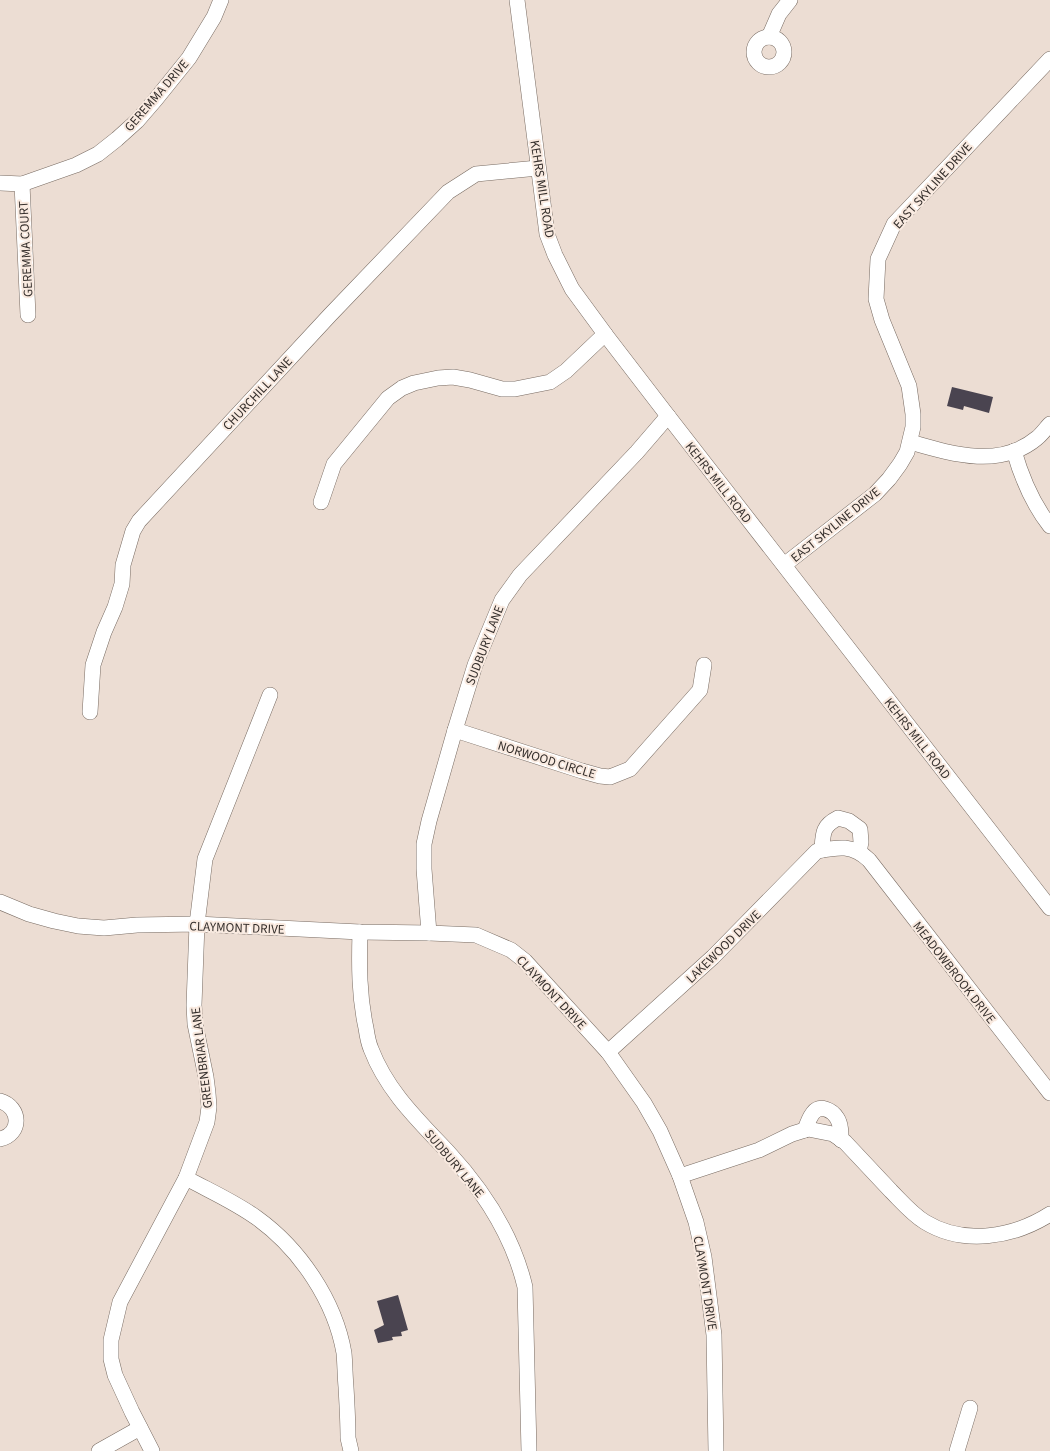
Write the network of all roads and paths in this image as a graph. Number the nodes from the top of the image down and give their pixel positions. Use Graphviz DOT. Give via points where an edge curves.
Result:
graph roads {
  1 [pos="221,0"];
  2 [pos="518,0"];
  3 [pos="790,0"];
  4 [pos="769,37"];
  5 [pos="1050,59"];
  6 [pos="538,168"];
  7 [pos="0,183"];
  8 [pos="22,184"];
  9 [pos="28,315"];
  10 [pos="605,334"];
  11 [pos="668,416"];
  12 [pos="1050,424"];
  13 [pos="910,442"];
  14 [pos="1014,451"];
  15 [pos="321,502"];
  16 [pos="1050,526"];
  17 [pos="784,565"];
  18 [pos="704,665"];
  19 [pos="270,695"];
  20 [pos="90,712"];
  21 [pos="455,730"];
  22 [pos="840,847"];
  23 [pos="822,850"];
  24 [pos="858,852"];
  25 [pos="0,902"];
  26 [pos="1050,908"];
  27 [pos="197,924"];
  28 [pos="360,932"];
  29 [pos="429,933"];
  30 [pos="608,1052"];
  31 [pos="1050,1093"];
  32 [pos="0,1101"];
  33 [pos="805,1130"];
  34 [pos="0,1139"];
  35 [pos="841,1140"];
  36 [pos="680,1176"];
  37 [pos="186,1178"];
  38 [pos="1050,1214"];
  39 [pos="970,1408"];
  40 [pos="140,1428"];
  41 [pos="99,1451"];
  42 [pos="152,1451"];
  43 [pos="351,1451"];
  44 [pos="529,1451"];
  45 [pos="716,1451"];
  46 [pos="956,1451"];
  1 -- 8 [label="street, GEREMMA DRIVE" via="214,17 189,58 156,100 122,134 98,154 76,165"];
  2 -- 6 [label="street, KEHRS MILL ROAD"];
  3 -- 4 [label="street" via="779,14"];
  5 -- 13 [label="street, EAST SKYLINE DRIVE" via="894,224 878,259 876,299 909,386 913,414"];
  6 -- 10 [label="street, KEHRS MILL ROAD" via="547,234 555,255 572,289"];
  6 -- 20 [label="street, CHURCHILL LANE" via="476,174 448,192 139,521 122,565 122,584 115,606 93,665"];
  7 -- 8 [label="street, GEREMMA DRIVE"];
  8 -- 9 [label="street, GEREMMA COURT"];
  10 -- 11 [label="street, KEHRS MILL ROAD"];
  10 -- 15 [label="street" via="566,372 550,382 502,389 470,380 438,378 402,388 388,398 334,464"];
  11 -- 17 [label="street, KEHRS MILL ROAD"];
  11 -- 21 [label="street, SUDBURY LANE" via="520,575 502,600 475,665"];
  12 -- 14 [label="street" via="1038,437"];
  13 -- 14 [label="street" via="979,457"];
  13 -- 17 [label="street, EAST SKYLINE DRIVE" via="900,464 875,494"];
  14 -- 16 [label="street" via="1029,493"];
  17 -- 26 [label="street, KEHRS MILL ROAD"];
  18 -- 21 [label="street, NORWOOD CIRCLE" via="700,690 630,769 610,777 582,771"];
  19 -- 27 [label="street, GREENBRIAR LANE" via="205,859"];
  21 -- 29 [label="street, SUDBURY LANE" via="424,844"];
  22 -- 23 [label="street, LAKEWOOD DRIVE"];
  22 -- 24 [label="street, MEADOWBROOK DRIVE"];
  23 -- 24 [label="street" via="824,830 838,818 849,821 860,829 861,842"];
  23 -- 30 [label="street, LAKEWOOD DRIVE" via="817,851 713,957"];
  24 -- 31 [label="street, MEADOWBROOK DRIVE" via="868,860"];
  25 -- 27 [label="street, CLAYMONT DRIVE" via="29,914 78,926 104,928"];
  27 -- 28 [label="street, CLAYMONT DRIVE"];
  27 -- 37 [label="street, GREENBRIAR LANE" via="195,1024 206,1077 209,1107 208,1122"];
  28 -- 29 [label="street, CLAYMONT DRIVE"];
  28 -- 44 [label="street, SUDBURY LANE" via="361,998 370,1047 376,1062 400,1100 475,1183 515,1253 525,1287"];
  29 -- 30 [label="street, CLAYMONT DRIVE" via="476,935 511,950 525,961"];
  30 -- 36 [label="street, CLAYMONT DRIVE" via="644,1103"];
  32 -- 34 [label="street" via="11,1106 16,1124 10,1134"];
  33 -- 35 [label="street" via="833,1134"];
  33 -- 35 [label="street" via="814,1111 822,1108 831,1110 838,1119"];
  33 -- 36 [label="street" via="759,1150"];
  35 -- 38 [label="street" via="909,1209 924,1222 943,1231 963,1235 1004,1234 1023,1228"];
  36 -- 45 [label="street, CLAYMONT DRIVE" via="696,1222 704,1257 714,1335"];
  37 -- 40 [label="street, GREENBRIAR LANE" via="120,1302 111,1340 111,1359 115,1375"];
  37 -- 43 [label="street" via="237,1205 274,1232 300,1260 319,1289 335,1320 344,1354 348,1438"];
  39 -- 46 [label="street"];
  40 -- 41 [label="street"];
  40 -- 42 [label="street, GREENBRIAR LANE"];
}
